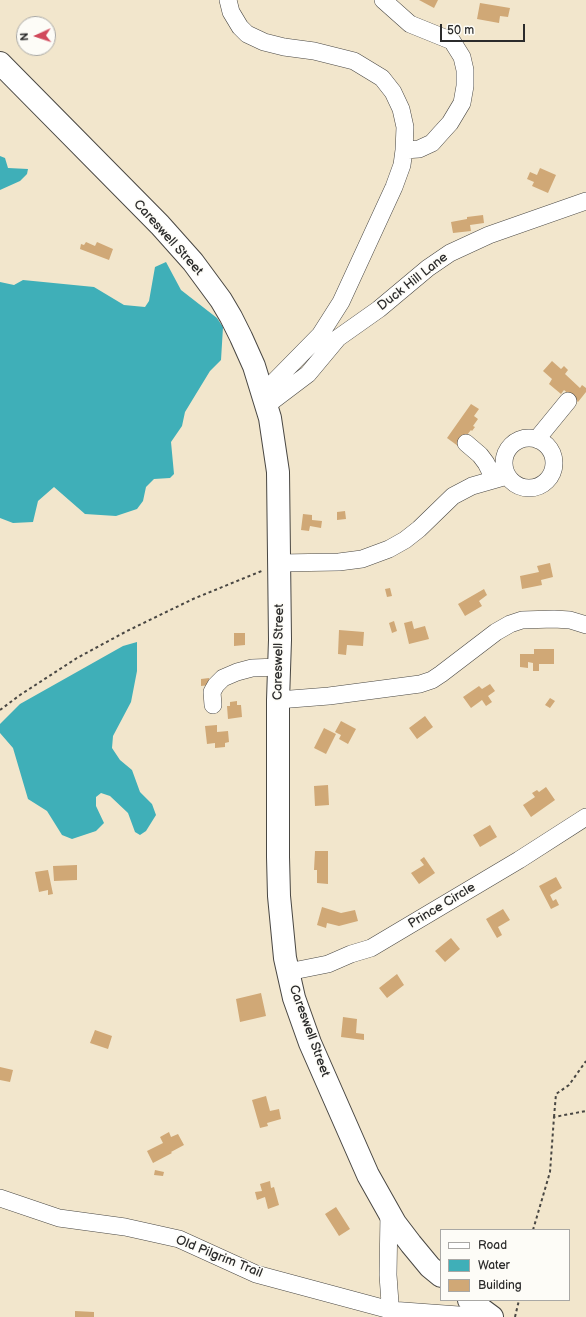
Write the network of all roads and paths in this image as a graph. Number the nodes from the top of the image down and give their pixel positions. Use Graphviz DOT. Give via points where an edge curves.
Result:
graph roads {
  1 [pos="228,0"];
  2 [pos="383,0"];
  3 [pos="0,63"];
  4 [pos="404,150"];
  5 [pos="586,201"];
  6 [pos="265,399"];
  7 [pos="568,401"];
  8 [pos="538,440"];
  9 [pos="466,443"];
  10 [pos="500,478"];
  11 [pos="280,563"];
  12 [pos="586,625"];
  13 [pos="279,667"];
  14 [pos="278,700"];
  15 [pos="213,705"];
  16 [pos="0,710"];
  17 [pos="586,817"];
  18 [pos="288,972"];
  19 [pos="586,1061"];
  20 [pos="586,1112"];
  21 [pos="554,1117"];
  22 [pos="0,1198"];
  23 [pos="390,1213"];
  24 [pos="533,1229"];
  25 [pos="440,1275"];
  26 [pos="470,1301"];
  27 [pos="519,1301"];
  28 [pos="391,1314"];
  29 [pos="486,1317"];
  30 [pos="492,1317"];
  31 [pos="515,1317"];
  1 -- 4 [label="street" via="231,12 247,34 264,42 354,61 382,78 393,92 401,109 405,127"];
  2 -- 4 [label="street" via="410,24 452,41 462,57 465,70 462,103 450,123 432,143 419,149"];
  3 -- 6 [label="main road, Careswell Street" via="160,225 193,262 231,317 254,366"];
  4 -- 6 [label="street" via="394,187 341,302 320,335"];
  5 -- 6 [label="street, Duck Hill Lane" via="489,235 450,253 338,338 308,374"];
  6 -- 11 [label="main road, Careswell Street" via="278,472"];
  7 -- 8 [label="street" via="540,434"];
  8 -- 10 [label="street" via="526,438 509,448"];
  8 -- 10 [label="street" via="545,443 554,460 554,470 549,479 542,485 522,488"];
  9 -- 10 [label="street" via="480,454"];
  10 -- 11 [label="street" via="472,486 453,496 419,529 389,549 362,559 339,562"];
  11 -- 13 [label="main road, Careswell Street"];
  11 -- 16 [label="path" via="193,599 127,631 77,658"];
  12 -- 14 [label="street" via="554,618 522,620 496,632 441,674 420,684"];
  13 -- 14 [label="main road, Careswell Street"];
  13 -- 15 [label="street" via="252,668 223,678 212,692"];
  14 -- 18 [label="main road, Careswell Street" via="279,896 282,942"];
  17 -- 18 [label="street, Prince Circle" via="371,948 328,964"];
  18 -- 23 [label="main road, Careswell Street" via="310,1043 368,1175"];
  19 -- 21 [label="path" via="569,1084 556,1094"];
  20 -- 21 [label="path"];
  21 -- 24 [label="path" via="550,1172"];
  22 -- 28 [label="street, Old Pilgrim Trail" via="58,1218 125,1227 179,1239 256,1274"];
  23 -- 25 [label="main road, Careswell Street" via="411,1244"];
  23 -- 28 [label="street" via="388,1275"];
  26 -- 30 [label="main road"];
  27 -- 31 [label="path"];
  28 -- 29 [label="street, Old Pilgrim Trail"];
}
